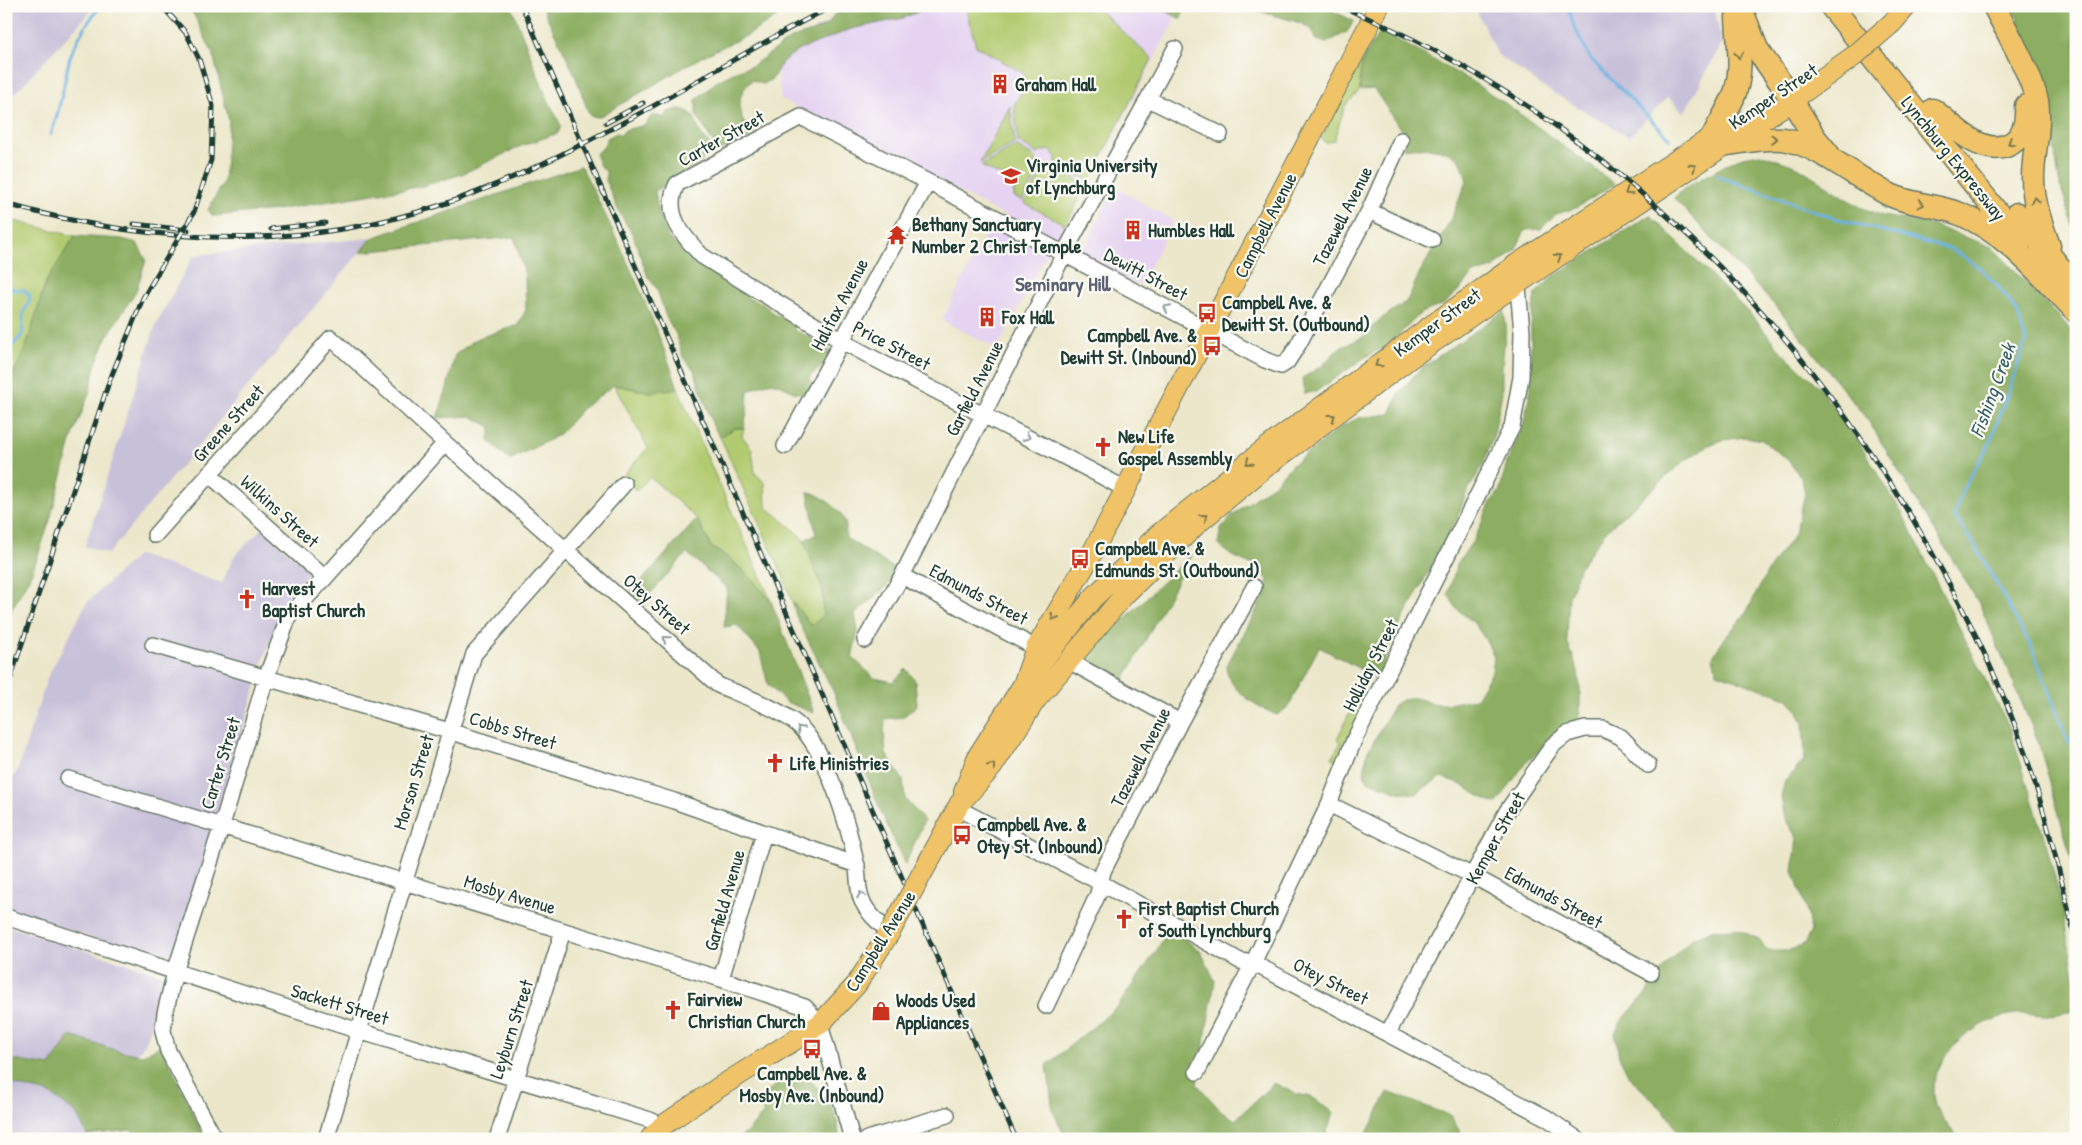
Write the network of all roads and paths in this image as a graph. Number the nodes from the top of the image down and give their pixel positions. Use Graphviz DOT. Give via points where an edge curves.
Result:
graph roads {
  1 [pos="1379,6"];
  2 [pos="1738,6"];
  3 [pos="1831,6"];
  4 [pos="1850,6"];
  5 [pos="1907,6"];
  6 [pos="1977,6"];
  7 [pos="1994,6"];
  8 [pos="1889,15"];
  9 [pos="1175,49"];
  10 [pos="1788,95"];
  11 [pos="1148,99"];
  12 [pos="1933,110"];
  13 [pos="801,117"];
  14 [pos="1220,134"];
  15 [pos="1401,140"];
  16 [pos="1719,140"];
  17 [pos="1835,162"];
  18 [pos="928,182"];
  19 [pos="671,202"];
  20 [pos="1369,211"];
  21 [pos="1432,240"];
  22 [pos="1065,253"];
  23 [pos="2056,263"];
  24 [pos="1517,274"];
  25 [pos="2076,288"];
  26 [pos="2076,311"];
  27 [pos="1210,331"];
  28 [pos="331,338"];
  29 [pos="842,341"];
  30 [pos="1287,362"];
  31 [pos="983,416"];
  32 [pos="444,443"];
  33 [pos="785,446"];
  34 [pos="209,474"];
  35 [pos="624,484"];
  36 [pos="1124,489"];
  37 [pos="155,535"];
  38 [pos="566,550"];
  39 [pos="1079,575"];
  40 [pos="902,576"];
  41 [pos="325,578"];
  42 [pos="1254,586"];
  43 [pos="1093,598"];
  44 [pos="1108,614"];
  45 [pos="865,640"];
  46 [pos="153,645"];
  47 [pos="1036,648"];
  48 [pos="1069,661"];
  49 [pos="266,678"];
  50 [pos="1023,685"];
  51 [pos="1180,722"];
  52 [pos="449,731"];
  53 [pos="1648,765"];
  54 [pos="68,779"];
  55 [pos="1329,804"];
  56 [pos="959,806"];
  57 [pos="222,825"];
  58 [pos="764,833"];
  59 [pos="857,865"];
  60 [pos="1473,876"];
  61 [pos="403,882"];
  62 [pos="1101,882"];
  63 [pos="6,917"];
  64 [pos="563,931"];
  65 [pos="890,932"];
  66 [pos="1253,963"];
  67 [pos="175,972"];
  68 [pos="1651,973"];
  69 [pos="722,979"];
  70 [pos="1046,1006"];
  71 [pos="820,1024"];
  72 [pos="359,1031"];
  73 [pos="1388,1033"];
  74 [pos="1197,1072"];
  75 [pos="516,1078"];
  76 [pos="947,1115"];
  77 [pos="656,1133"];
  78 [pos="215,1139"];
  79 [pos="326,1139"];
  80 [pos="497,1139"];
  81 [pos="852,1139"];
  82 [pos="867,1139"];
  83 [pos="1577,1139"];
  1 -- 27 [label="main road, Campbell Avenue"];
  2 -- 10 [label="highway" via="1757,50"];
  2 -- 16 [label="highway, one-way" via="1738,79"];
  3 -- 26 [label="highway, Lynchburg Expressway"];
  4 -- 12 [label="highway, Lynchburg Expressway"];
  5 -- 8 [label="main road, Kemper Street"];
  6 -- 12 [label="highway, one-way" via="2020,87 2026,105 2022,134 2008,146 1997,149 1985,147"];
  23 -- 7 [label="highway, one-way" via="2039,220 2034,197 2036,101 2030,81"];
  8 -- 10 [label="main road, Kemper Street" via="1850,52"];
  9 -- 11 [label="street, Garfield Avenue"];
  10 -- 16 [label="main road, Kemper Street"];
  10 -- 17 [label="highway" via="1815,138"];
  11 -- 14 [label="street"];
  11 -- 22 [label="street, Garfield Avenue"];
  12 -- 23 [label="highway, Lynchburg Expressway"];
  13 -- 18 [label="street, Dewitt Street"];
  13 -- 19 [label="street, Carter Street" via="678,184"];
  15 -- 20 [label="street, Tazewell Avenue"];
  16 -- 17 [label="highway, one-way" via="1782,139 1802,144"];
  16 -- 24 [label="main road, Kemper Street"];
  17 -- 26 [label="highway, one-way" via="1892,196 1958,213 1982,224 2004,238"];
  18 -- 22 [label="street, Dewitt Street"];
  18 -- 29 [label="street, Halifax Avenue"];
  19 -- 29 [label="street, Price Street" via="672,214 680,229 702,256"];
  20 -- 21 [label="street"];
  20 -- 30 [label="street, Tazewell Avenue"];
  27 -- 22 [label="street, Dewitt Street, one-way"];
  22 -- 31 [label="street, Garfield Avenue"];
  23 -- 25 [label="highway, Lynchburg Expressway"];
  24 -- 43 [label="main road, Kemper Street, one-way" via="1428,328 1266,448 1159,534"];
  44 -- 24 [label="main road, Kemper Street, one-way" via="1198,523"];
  24 -- 55 [label="street, Holliday Street" via="1522,332 1521,377 1512,427 1354,740"];
  27 -- 30 [label="street, Dewitt Street" via="1265,360 1281,366"];
  27 -- 36 [label="main road, Campbell Avenue"];
  28 -- 32 [label="street, Otey Street"];
  28 -- 34 [label="street, Greene Street"];
  29 -- 31 [label="street, Price Street"];
  29 -- 33 [label="street, Halifax Avenue"];
  31 -- 36 [label="street, Price Street, one-way"];
  31 -- 40 [label="street, Garfield Avenue"];
  32 -- 38 [label="street, Otey Street"];
  32 -- 41 [label="street, Carter Street"];
  34 -- 37 [label="street, Greene Street"];
  34 -- 41 [label="street, Wilkins Street"];
  35 -- 38 [label="street, Morson Street"];
  36 -- 39 [label="main road, Campbell Avenue"];
  38 -- 52 [label="street, Morson Street" via="474,654"];
  59 -- 38 [label="street, Otey Street, one-way" via="850,833 817,748 797,725 760,703 718,685"];
  39 -- 43 [label="main road"];
  39 -- 47 [label="main road, Campbell Avenue, one-way"];
  40 -- 45 [label="street, Garfield Avenue"];
  40 -- 47 [label="street, Edmunds Street"];
  41 -- 49 [label="street, Carter Street" via="289,616"];
  42 -- 51 [label="street, Tazewell Avenue"];
  43 -- 44 [label="main road"];
  43 -- 50 [label="main road, Kemper Street"];
  44 -- 48 [label="main road, Campbell Avenue"];
  46 -- 49 [label="street, Cobbs Street"];
  47 -- 50 [label="main road, Campbell Avenue"];
  48 -- 51 [label="street"];
  56 -- 48 [label="main road, Campbell Avenue, one-way" via="992,767 1035,701"];
  49 -- 52 [label="street, Cobbs Street"];
  49 -- 57 [label="street, Carter Street"];
  50 -- 56 [label="main road, Campbell Avenue" via="978,756"];
  51 -- 62 [label="street, Tazewell Avenue" via="1103,871"];
  52 -- 58 [label="street, Cobbs Street" via="674,801"];
  52 -- 61 [label="street, Morson Street"];
  53 -- 60 [label="street, Kemper Street" via="1622,736 1603,729 1567,734 1553,745 1522,787"];
  54 -- 57 [label="street, Mosby Avenue"];
  55 -- 60 [label="street, Edmunds Street"];
  55 -- 66 [label="street, Holliday Street"];
  56 -- 62 [label="street, Otey Street"];
  56 -- 65 [label="main road, Campbell Avenue, bridge"];
  57 -- 61 [label="street, Mosby Avenue"];
  57 -- 67 [label="street, Carter Street"];
  58 -- 59 [label="street, Cobbs Street"];
  58 -- 69 [label="street, Garfield Avenue"];
  65 -- 59 [label="street, Otey Street, one-way" via="868,913 861,899"];
  60 -- 68 [label="street, Edmunds Street"];
  60 -- 73 [label="street, Kemper Street"];
  61 -- 64 [label="street, Mosby Avenue"];
  61 -- 72 [label="street, Morson Street"];
  62 -- 66 [label="street, Otey Street" via="1240,961"];
  62 -- 70 [label="street, Tazewell Avenue"];
  63 -- 67 [label="street, Sackett Street"];
  64 -- 69 [label="street, Mosby Avenue"];
  64 -- 75 [label="street, Leyburn Street"];
  65 -- 71 [label="main road, Campbell Avenue" via="856,985"];
  66 -- 73 [label="street, Otey Street"];
  66 -- 74 [label="street, Holliday Street"];
  67 -- 72 [label="street, Sackett Street"];
  67 -- 78 [label="street, Carter Street" via="163,1031 168,1052"];
  69 -- 71 [label="street, Mosby Avenue" via="805,1007"];
  71 -- 77 [label="main road, Campbell Avenue" via="718,1088"];
  71 -- 81 [label="street, Mosby Avenue"];
  72 -- 75 [label="street, Sackett Street"];
  72 -- 79 [label="street, Morson Street"];
  73 -- 83 [label="street, Otey Street" via="1546,1118"];
  75 -- 77 [label="street, Sackett Street" via="650,1120"];
  75 -- 80 [label="street, Leyburn Street"];
  76 -- 82 [label="street"];
}
